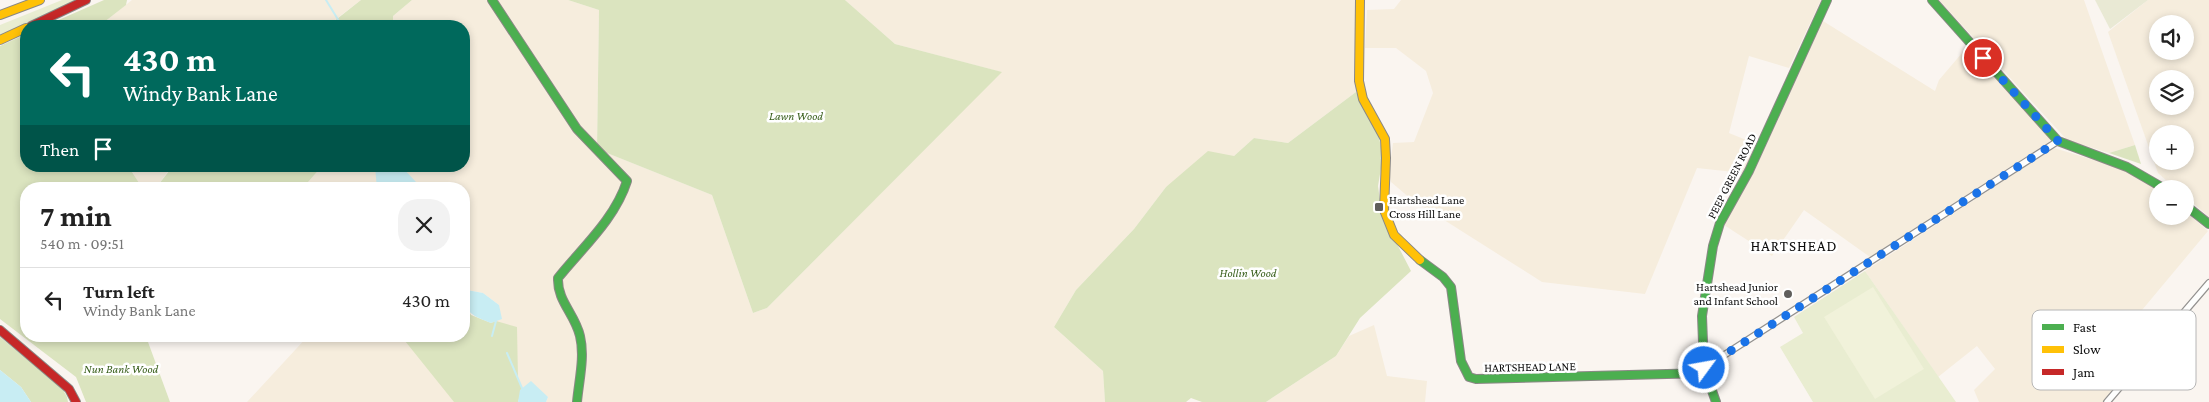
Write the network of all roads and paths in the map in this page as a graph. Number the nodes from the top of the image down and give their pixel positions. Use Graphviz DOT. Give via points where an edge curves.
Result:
graph roads {
  1 [pos="40,0"];
  2 [pos="86,0"];
  3 [pos="492,0"];
  4 [pos="1360,0"];
  5 [pos="1827,0"];
  6 [pos="1932,0"];
  7 [pos="0,16"];
  8 [pos="44,20"];
  9 [pos="20,31"];
  10 [pos="0,40"];
  11 [pos="2058,141"];
  12 [pos="2153,180"];
  13 [pos="2194,212"];
  14 [pos="2209,224"];
  15 [pos="2209,283"];
  16 [pos="2186,310"];
  17 [pos="0,330"];
  18 [pos="1705,370"];
  19 [pos="2117,390"];
  20 [pos="76,402"];
  21 [pos="577,402"];
  22 [pos="1716,402"];
  23 [pos="2107,402"];
  1 -- 7 [label="main road"];
  2 -- 8 [label="main road"];
  3 -- 21 [label="main road" via="577,128 627,181 626,190 558,278 557,287 580,333 582,346"];
  4 -- 18 [label="main road, HARTSHEAD LANE" via="1361,92 1380,127 1386,146 1384,211 1391,229 1409,251 1445,278 1451,287 1462,360 1469,377 1600,378"];
  5 -- 18 [label="main road, PEEP GREEN ROAD" via="1749,171 1718,230 1702,316"];
  6 -- 11 [label="main road"];
  9 -- 10 [label="main road"];
  11 -- 12 [label="main road"];
  11 -- 18 [label="street"];
  13 -- 14 [label="main road"];
  15 -- 16 [label="street"];
  17 -- 20 [label="main road" via="69,389"];
  18 -- 22 [label="main road, PEEP GREEN ROAD"];
  19 -- 23 [label="street"];
}
